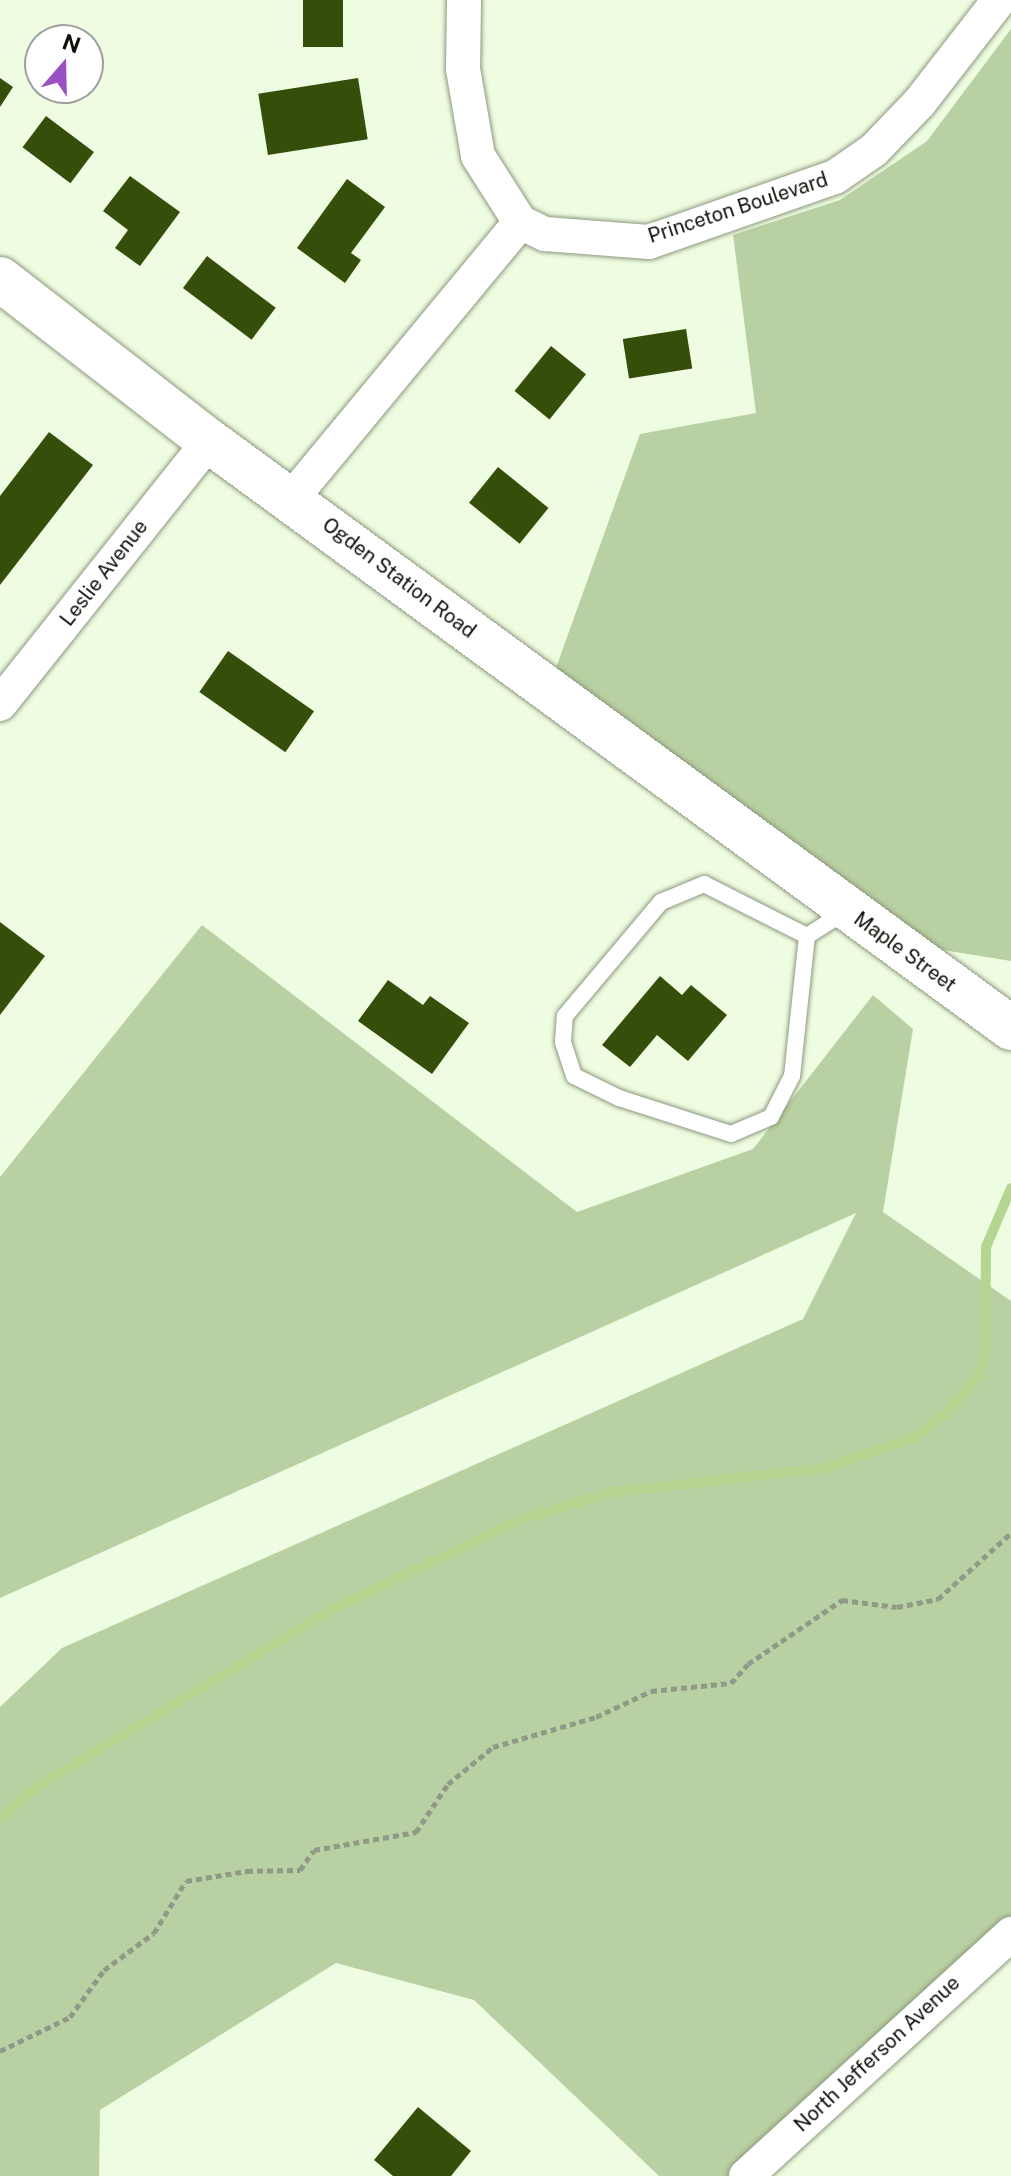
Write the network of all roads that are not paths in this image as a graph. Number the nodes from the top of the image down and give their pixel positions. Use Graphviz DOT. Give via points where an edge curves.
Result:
graph roads {
  1 [pos="464,0"];
  2 [pos="999,0"];
  3 [pos="520,222"];
  4 [pos="0,279"];
  5 [pos="209,441"];
  6 [pos="292,498"];
  7 [pos="0,704"];
  8 [pos="800,874"];
  9 [pos="848,910"];
  10 [pos="807,936"];
  11 [pos="1011,1028"];
  12 [pos="1011,1934"];
  13 [pos="746,2176"];
  1 -- 3 [label="street" via="463,69 478,156"];
  2 -- 3 [label="street, Princeton Boulevard" via="920,102 874,150 835,177 649,242 545,234"];
  3 -- 6 [label="street"];
  4 -- 5 [label="street, Ogden Station Road"];
  5 -- 6 [label="street, Ogden Station Road"];
  5 -- 7 [label="street, Leslie Avenue"];
  6 -- 8 [label="street, Ogden Station Road"];
  8 -- 9 [label="street, Maple Street"];
  9 -- 10 [label="lane"];
  9 -- 11 [label="street, Maple Street"];
  10 -- 10 [label="lane" via="704,884 661,902 565,1016 563,1042 574,1076 619,1098 731,1134 771,1117 792,1076"];
  12 -- 13 [label="street, North Jefferson Avenue"];
}
